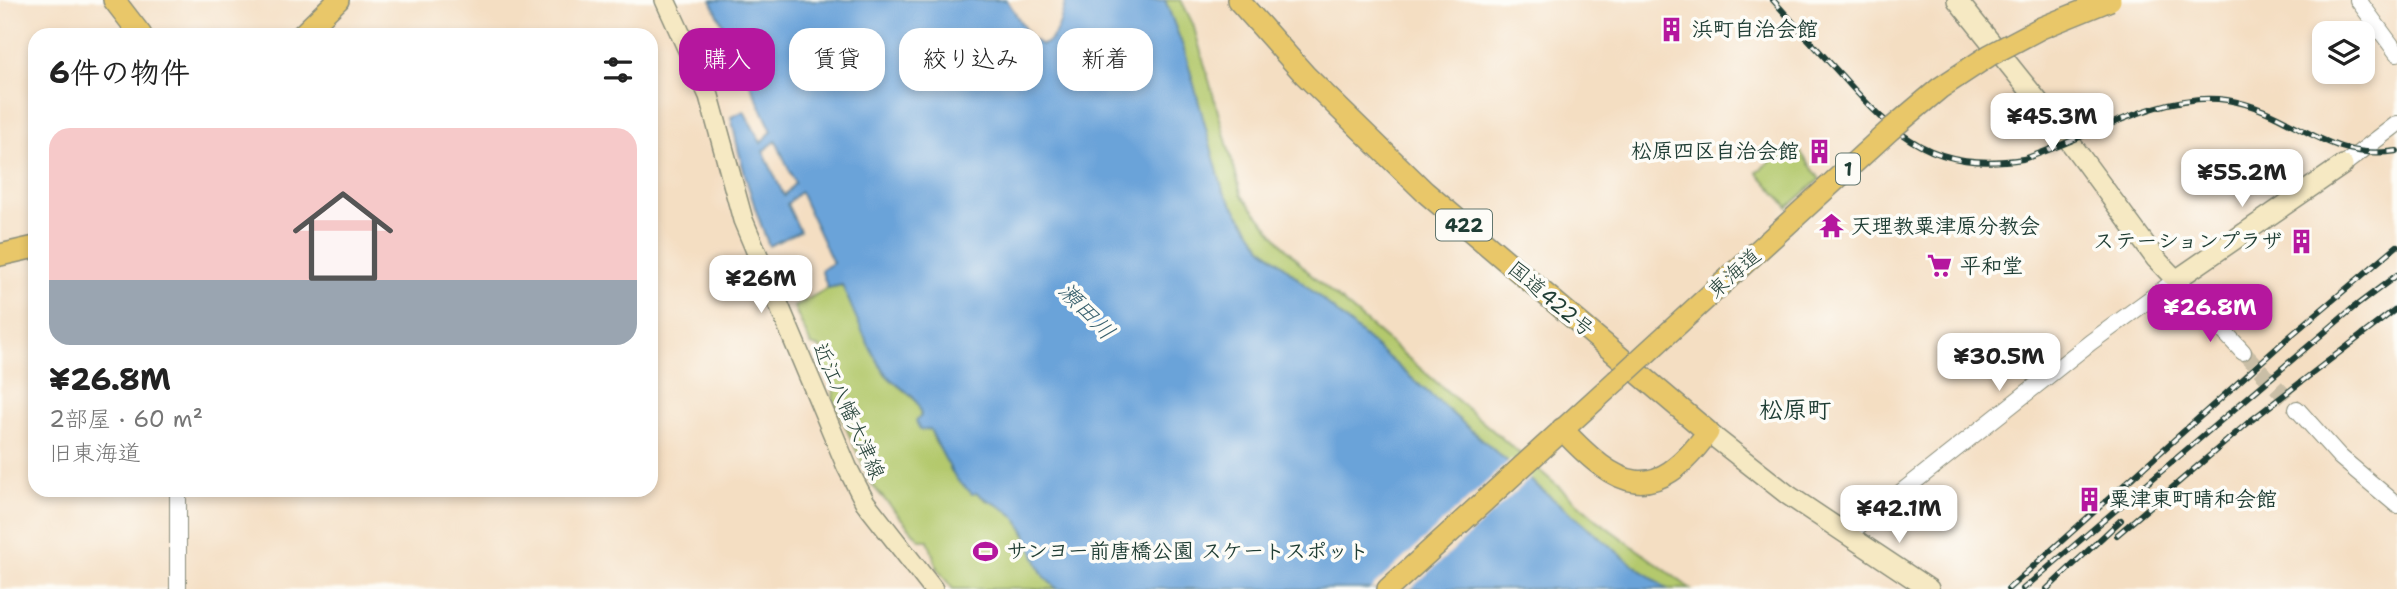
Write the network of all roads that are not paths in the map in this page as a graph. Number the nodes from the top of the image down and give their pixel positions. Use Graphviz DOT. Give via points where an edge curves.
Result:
graph roads {
  1 [pos="114,0"];
  2 [pos="338,0"];
  3 [pos="665,0"];
  4 [pos="1238,0"];
  5 [pos="1957,0"];
  6 [pos="2110,0"];
  7 [pos="2358,0"];
  8 [pos="136,28"];
  9 [pos="309,28"];
  10 [pos="2397,53"];
  11 [pos="2397,124"];
  12 [pos="2343,165"];
  13 [pos="28,249"];
  14 [pos="0,255"];
  15 [pos="2176,280"];
  16 [pos="2243,352"];
  17 [pos="2297,409"];
  18 [pos="1562,429"];
  19 [pos="1708,432"];
  20 [pos="178,497"];
  21 [pos="2397,505"];
  22 [pos="1847,535"];
  23 [pos="178,589"];
  24 [pos="933,589"];
  25 [pos="1388,589"];
  26 [pos="1929,589"];
  1 -- 8 [label="main road"];
  2 -- 9 [label="main road"];
  3 -- 24 [label="main road, 近江八幡大津線" via="709,96 743,220 847,467 865,502"];
  4 -- 19 [label="main road, 国道422号 / 422" via="1305,75 1417,184"];
  5 -- 15 [label="main road"];
  6 -- 18 [label="main road, 東海道 / 1, bridge" via="2041,28 1940,88"];
  7 -- 10 [label="street"];
  11 -- 12 [label="street"];
  12 -- 15 [label="main road"];
  13 -- 14 [label="main road"];
  15 -- 16 [label="street"];
  15 -- 22 [label="street"];
  17 -- 21 [label="street" via="2340,457"];
  18 -- 19 [label="main road" via="1600,466 1635,483 1661,478 1698,447"];
  18 -- 25 [label="main road, 東海道 / 1"];
  19 -- 22 [label="main road"];
  20 -- 23 [label="street"];
  22 -- 26 [label="main road"];
}
